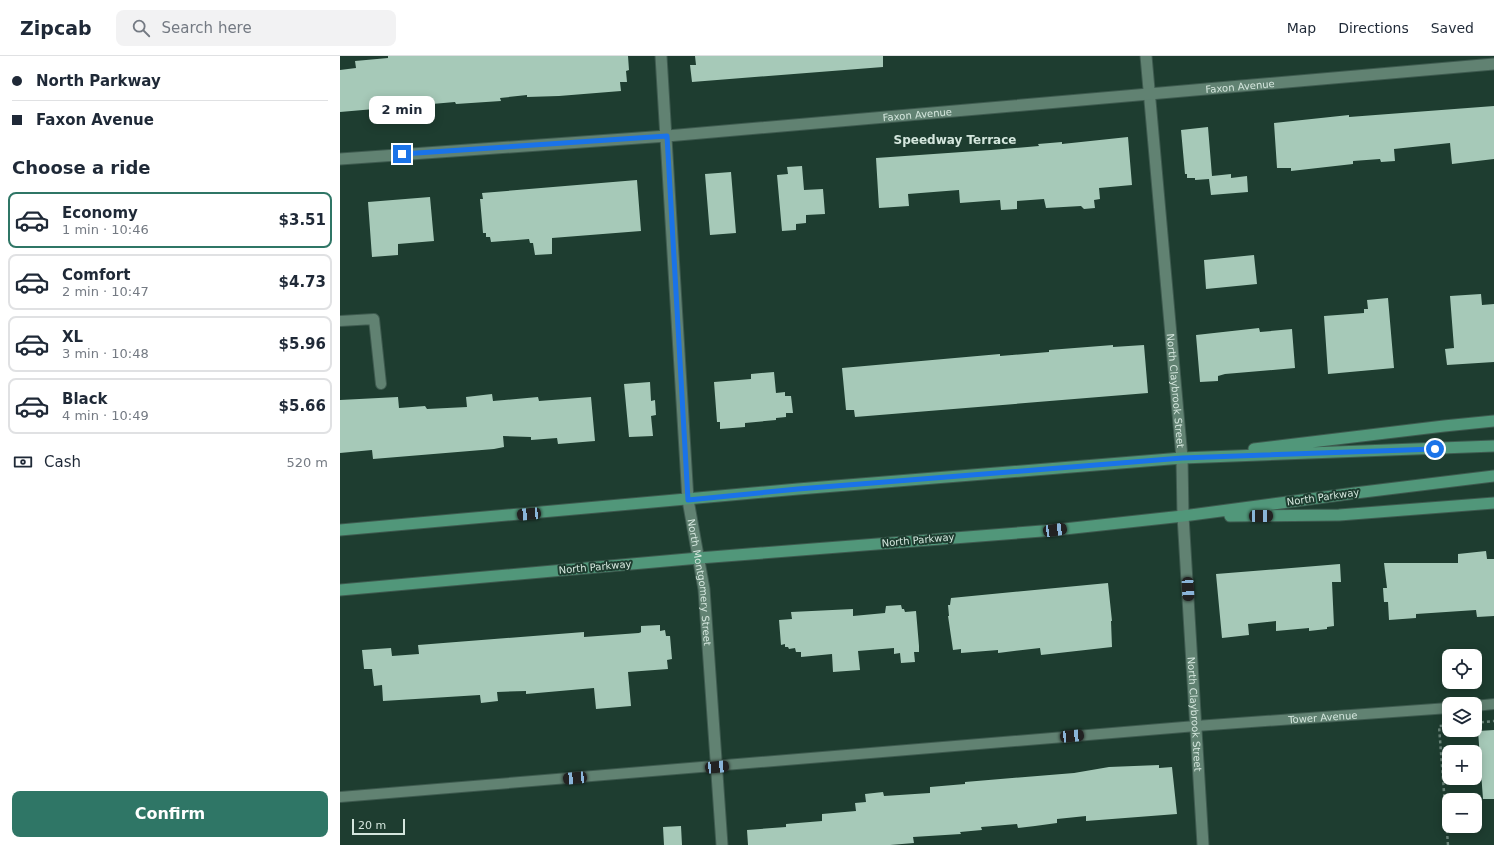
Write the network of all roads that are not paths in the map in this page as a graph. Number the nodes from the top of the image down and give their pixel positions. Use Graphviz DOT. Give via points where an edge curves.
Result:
graph roads {
  1 [pos="661,56"];
  2 [pos="1146,56"];
  3 [pos="1494,64"];
  4 [pos="1150,93"];
  5 [pos="667,136"];
  6 [pos="340,159"];
  7 [pos="340,322"];
  8 [pos="381,384"];
  9 [pos="1494,421"];
  10 [pos="1494,446"];
  11 [pos="1182,458"];
  12 [pos="1494,476"];
  13 [pos="688,500"];
  14 [pos="1494,503"];
  15 [pos="1184,516"];
  16 [pos="340,530"];
  17 [pos="699,558"];
  18 [pos="340,590"];
  19 [pos="1494,704"];
  20 [pos="1482,705"];
  21 [pos="1442,708"];
  22 [pos="1196,726"];
  23 [pos="717,767"];
  24 [pos="340,797"];
  25 [pos="722,845"];
  26 [pos="1203,845"];
  1 -- 5 [label="street, North Montgomery Street"];
  2 -- 4 [label="street, North Claybrook Street"];
  3 -- 4 [label="street, Faxon Avenue"];
  4 -- 5 [label="street, Faxon Avenue"];
  4 -- 11 [label="street, North Claybrook Street"];
  5 -- 6 [label="street, Faxon Avenue"];
  5 -- 13 [label="street, North Montgomery Street"];
  7 -- 8 [label="lane" via="374,319"];
  9 -- 11 [label="main road"];
  10 -- 11 [label="main road"];
  11 -- 13 [label="main road"];
  11 -- 15 [label="street, North Claybrook Street"];
  12 -- 15 [label="main road, North Parkway"];
  13 -- 16 [label="main road"];
  13 -- 17 [label="street, North Montgomery Street"];
  14 -- 15 [label="main road" via="1339,515"];
  15 -- 17 [label="main road, North Parkway" via="1055,530"];
  15 -- 22 [label="street, North Claybrook Street"];
  17 -- 18 [label="main road, North Parkway"];
  17 -- 23 [label="street, North Montgomery Street" via="704,589"];
  19 -- 20 [label="lane"];
  21 -- 22 [label="lane, Tower Avenue"];
  22 -- 23 [label="lane, Tower Avenue"];
  22 -- 26 [label="street, North Claybrook Street"];
  23 -- 24 [label="lane, Tower Avenue"];
  23 -- 25 [label="street, North Montgomery Street"];
}
